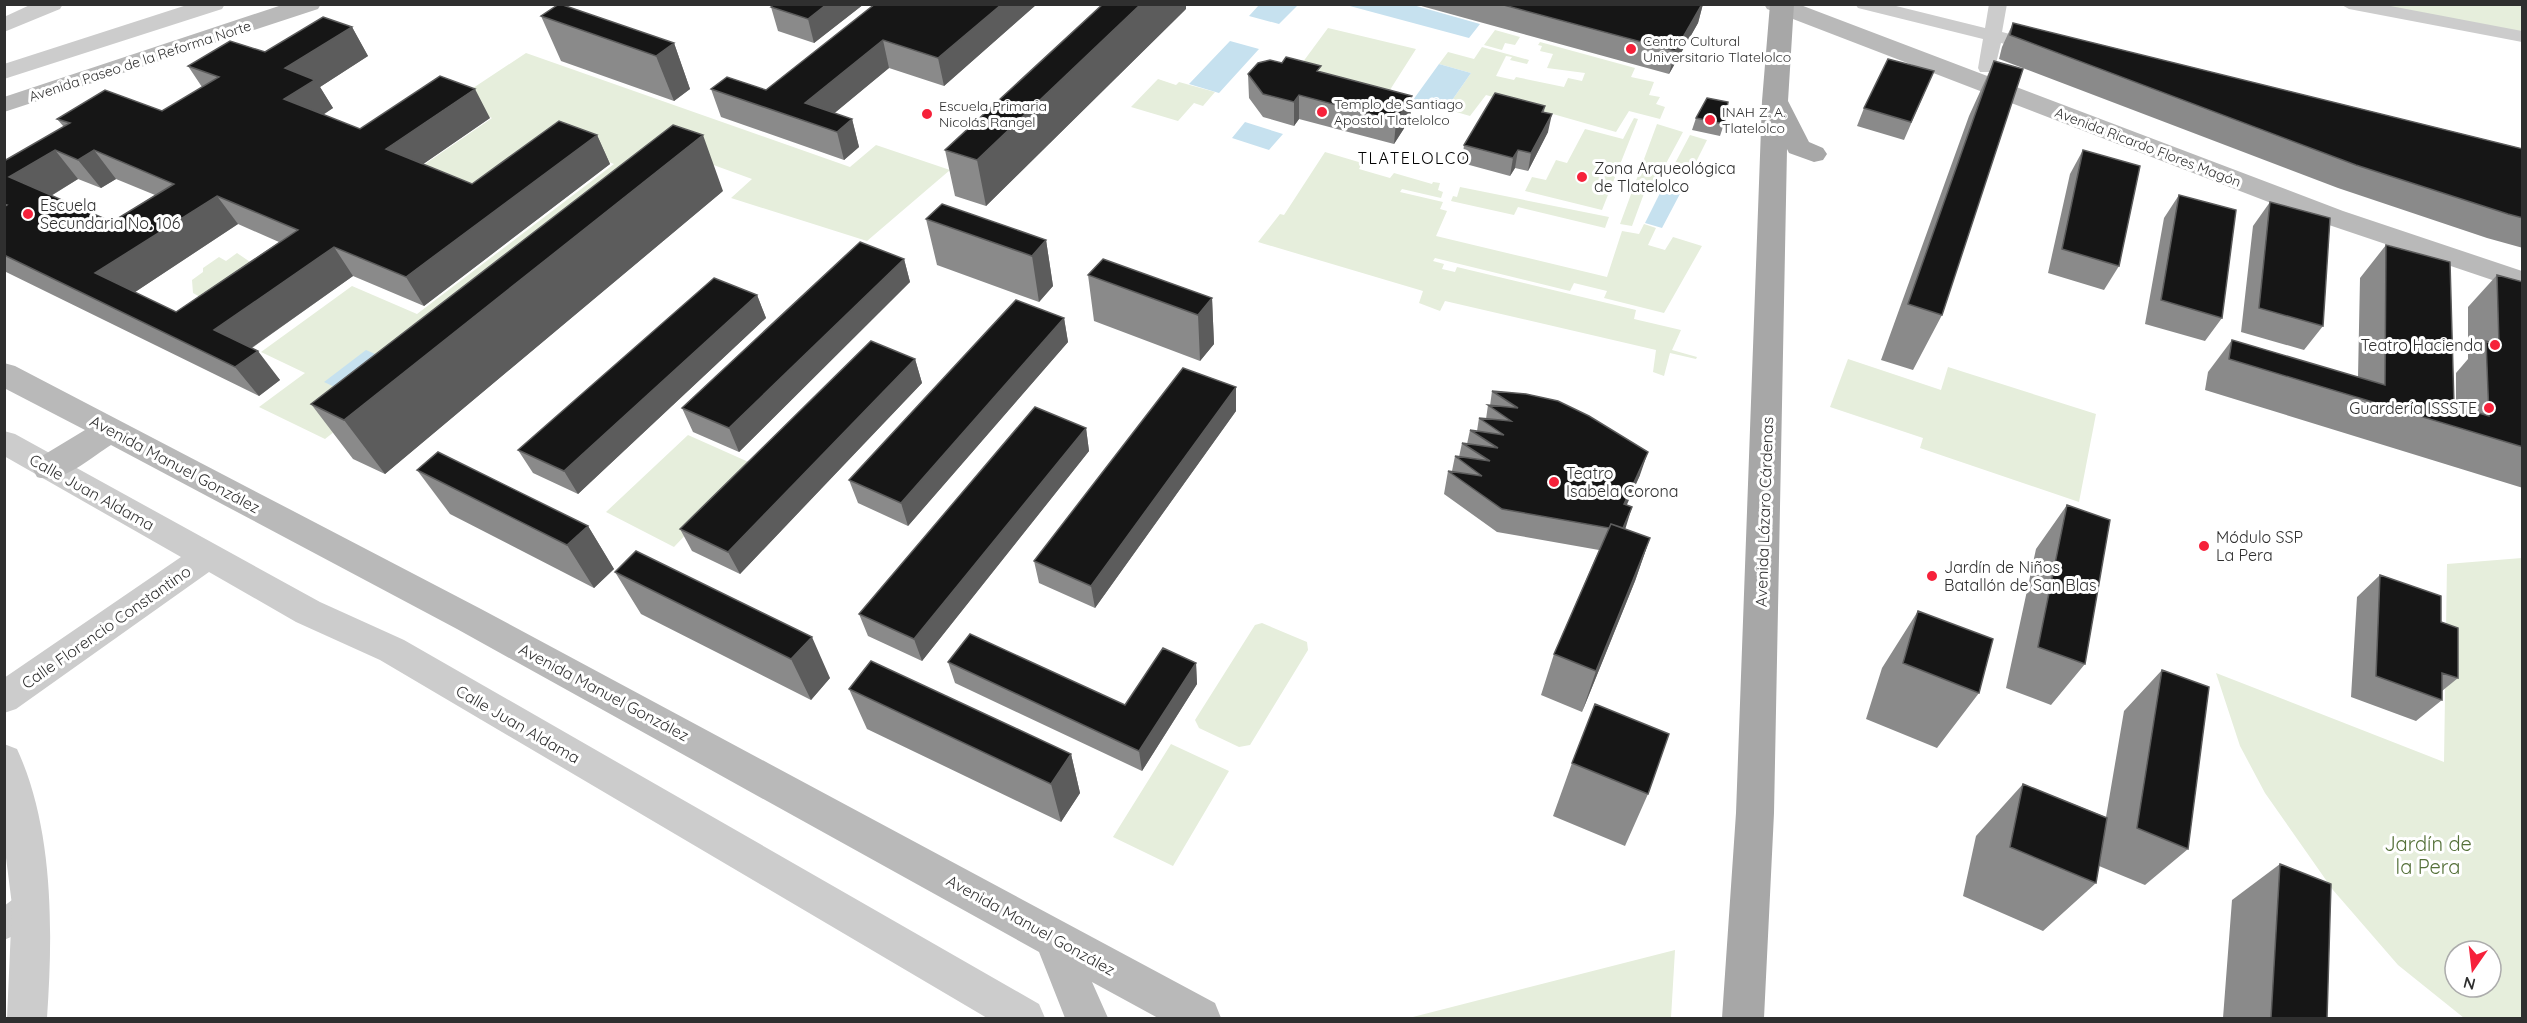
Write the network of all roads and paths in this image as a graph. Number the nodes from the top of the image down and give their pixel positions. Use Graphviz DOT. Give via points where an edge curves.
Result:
graph roads {
  1 [pos="52,4"];
  2 [pos="214,4"];
  3 [pos="258,4"];
  4 [pos="310,4"];
  5 [pos="1819,4"];
  6 [pos="1864,4"];
  7 [pos="1998,4"];
  8 [pos="2349,4"];
  9 [pos="1779,5"];
  10 [pos="4,25"];
  11 [pos="1992,35"];
  12 [pos="2523,37"];
  13 [pos="2060,52"];
  14 [pos="1987,68"];
  15 [pos="4,72"];
  16 [pos="4,87"];
  17 [pos="1775,101"];
  18 [pos="4,105"];
  19 [pos="1814,154"];
  20 [pos="2523,264"];
  21 [pos="2523,281"];
  22 [pos="4,374"];
  23 [pos="110,430"];
  24 [pos="4,442"];
  25 [pos="48,468"];
  26 [pos="207,555"];
  27 [pos="4,698"];
  28 [pos="4,760"];
  29 [pos="18,915"];
  30 [pos="1055,938"];
  31 [pos="27,1018"];
  32 [pos="1025,1018"];
  33 [pos="1087,1018"];
  34 [pos="1200,1018"];
  35 [pos="1743,1018"];
  1 -- 10 [label="street"];
  2 -- 15 [label="street, Avenida Paseo de la Reforma Norte"];
  3 -- 16 [label="main road, Avenida Paseo de la Reforma Norte"];
  4 -- 18 [label="main road, Avenida Paseo de la Reforma Norte"];
  5 -- 14 [label="main road, Avenida Ricardo Flores Magón"];
  6 -- 11 [label="street"];
  7 -- 11 [label="street"];
  8 -- 12 [label="street"];
  9 -- 17 [label="main road, Avenida Lázaro Cárdenas"];
  9 -- 21 [label="main road, Avenida Ricardo Flores Magón" via="2333,217"];
  11 -- 13 [label="street"];
  11 -- 14 [label="street"];
  14 -- 20 [label="main road, Avenida Ricardo Flores Magón" via="2340,205"];
  17 -- 19 [label="main road" via="1798,147"];
  17 -- 35 [label="main road, Avenida Lázaro Cárdenas" via="1755,813"];
  22 -- 23 [label="main road, Avenida Manuel González"];
  23 -- 25 [label="main road"];
  23 -- 30 [label="main road, Avenida Manuel González" via="469,619"];
  24 -- 25 [label="street, Calle Juan Aldama"];
  25 -- 26 [label="street, Calle Juan Aldama"];
  26 -- 27 [label="street, Calle Florencio Constantino"];
  26 -- 32 [label="street, Calle Juan Aldama" via="308,612 392,650"];
  28 -- 29 [label="street" via="18,799"];
  29 -- 31 [label="street"];
  30 -- 33 [label="main road"];
  30 -- 34 [label="main road, Avenida Manuel González"];
}
